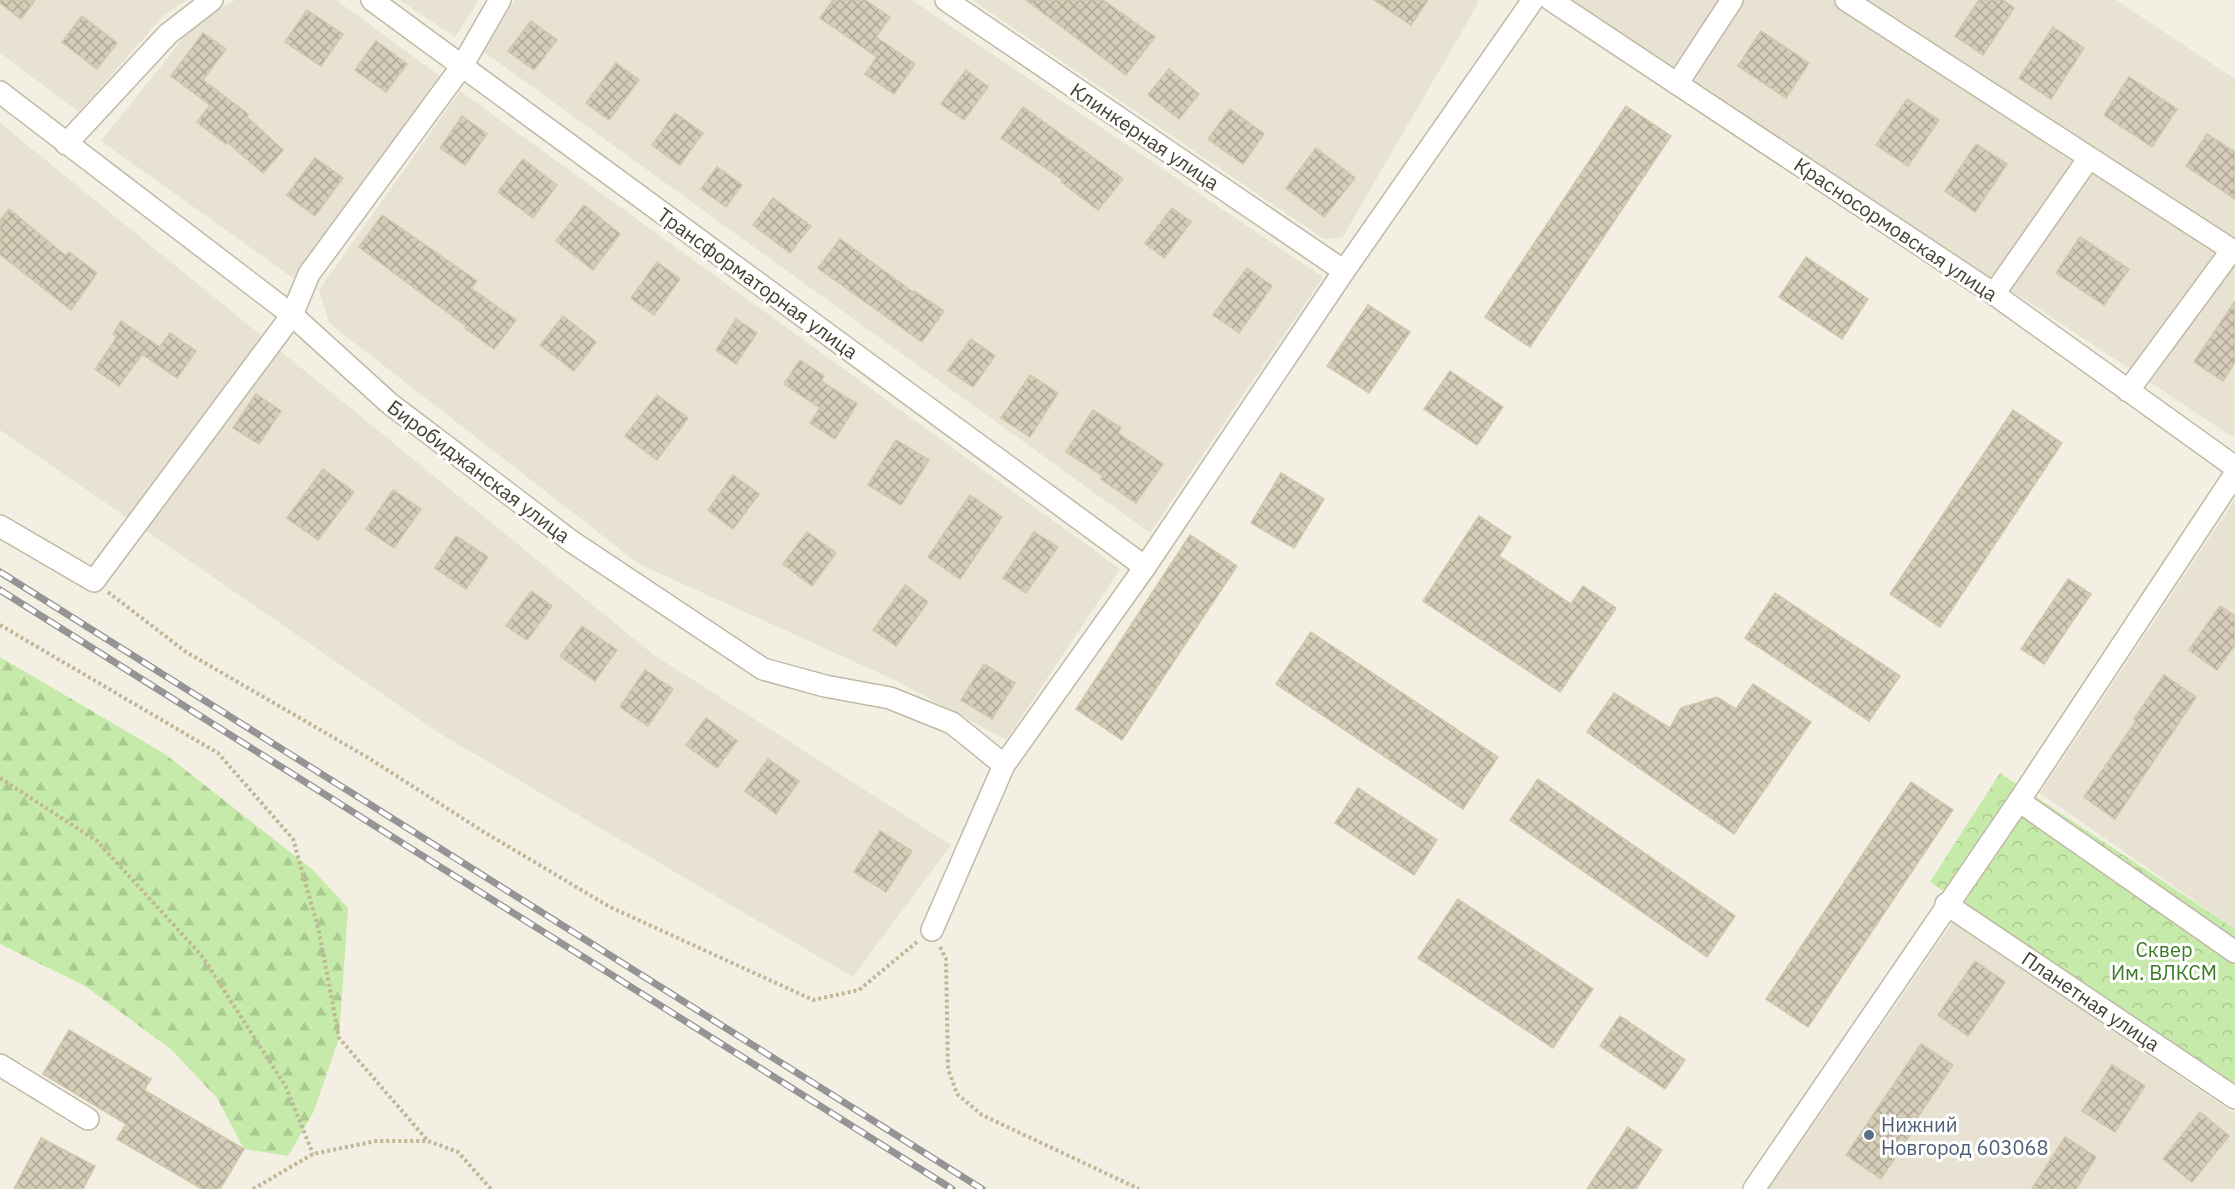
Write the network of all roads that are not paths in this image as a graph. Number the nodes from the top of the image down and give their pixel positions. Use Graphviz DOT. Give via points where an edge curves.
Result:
graph roads {
  1 [pos="212,0"];
  2 [pos="372,0"];
  3 [pos="500,0"];
  4 [pos="946,0"];
  5 [pos="1533,0"];
  6 [pos="1551,0"];
  7 [pos="1732,0"];
  8 [pos="1846,0"];
  9 [pos="462,66"];
  10 [pos="1677,84"];
  11 [pos="0,92"];
  12 [pos="66,144"];
  13 [pos="2089,158"];
  14 [pos="1344,271"];
  15 [pos="1994,294"];
  16 [pos="292,315"];
  17 [pos="2128,391"];
  18 [pos="2235,467"];
  19 [pos="2235,474"];
  20 [pos="0,526"];
  21 [pos="1145,567"];
  22 [pos="1004,765"];
  23 [pos="2019,801"];
  24 [pos="1946,904"];
  25 [pos="932,930"];
  26 [pos="2235,952"];
  27 [pos="0,1065"];
  28 [pos="2235,1098"];
  29 [pos="88,1119"];
  30 [pos="1754,1189"];
  1 -- 12 [label="street" via="168,34"];
  2 -- 9 [label="street, Трансформаторная улица"];
  3 -- 9 [label="street"];
  4 -- 14 [label="street, Клинкерная улица"];
  5 -- 14 [label="street"];
  6 -- 10 [label="street, Красносормовская улица"];
  7 -- 10 [label="street"];
  8 -- 13 [label="street"];
  9 -- 16 [label="street" via="309,274"];
  9 -- 21 [label="street, Трансформаторная улица"];
  10 -- 15 [label="street, Красносормовская улица"];
  11 -- 12 [label="street, Биробиджанская улица"];
  12 -- 16 [label="street, Биробиджанская улица"];
  13 -- 15 [label="street"];
  13 -- 17 [label="street" via="2232,250"];
  14 -- 21 [label="street"];
  15 -- 17 [label="street, Красносормовская улица"];
  16 -- 20 [label="street" via="94,581"];
  16 -- 22 [label="street, Биробиджанская улица" via="389,403 571,541 763,669 900,702 952,723"];
  17 -- 18 [label="street, Красносормовская улица"];
  19 -- 23 [label="street"];
  21 -- 22 [label="street"];
  22 -- 25 [label="street"];
  23 -- 24 [label="street"];
  23 -- 26 [label="street"];
  24 -- 28 [label="street, Планетная улица"];
  24 -- 30 [label="street"];
  27 -- 29 [label="street"];
}
